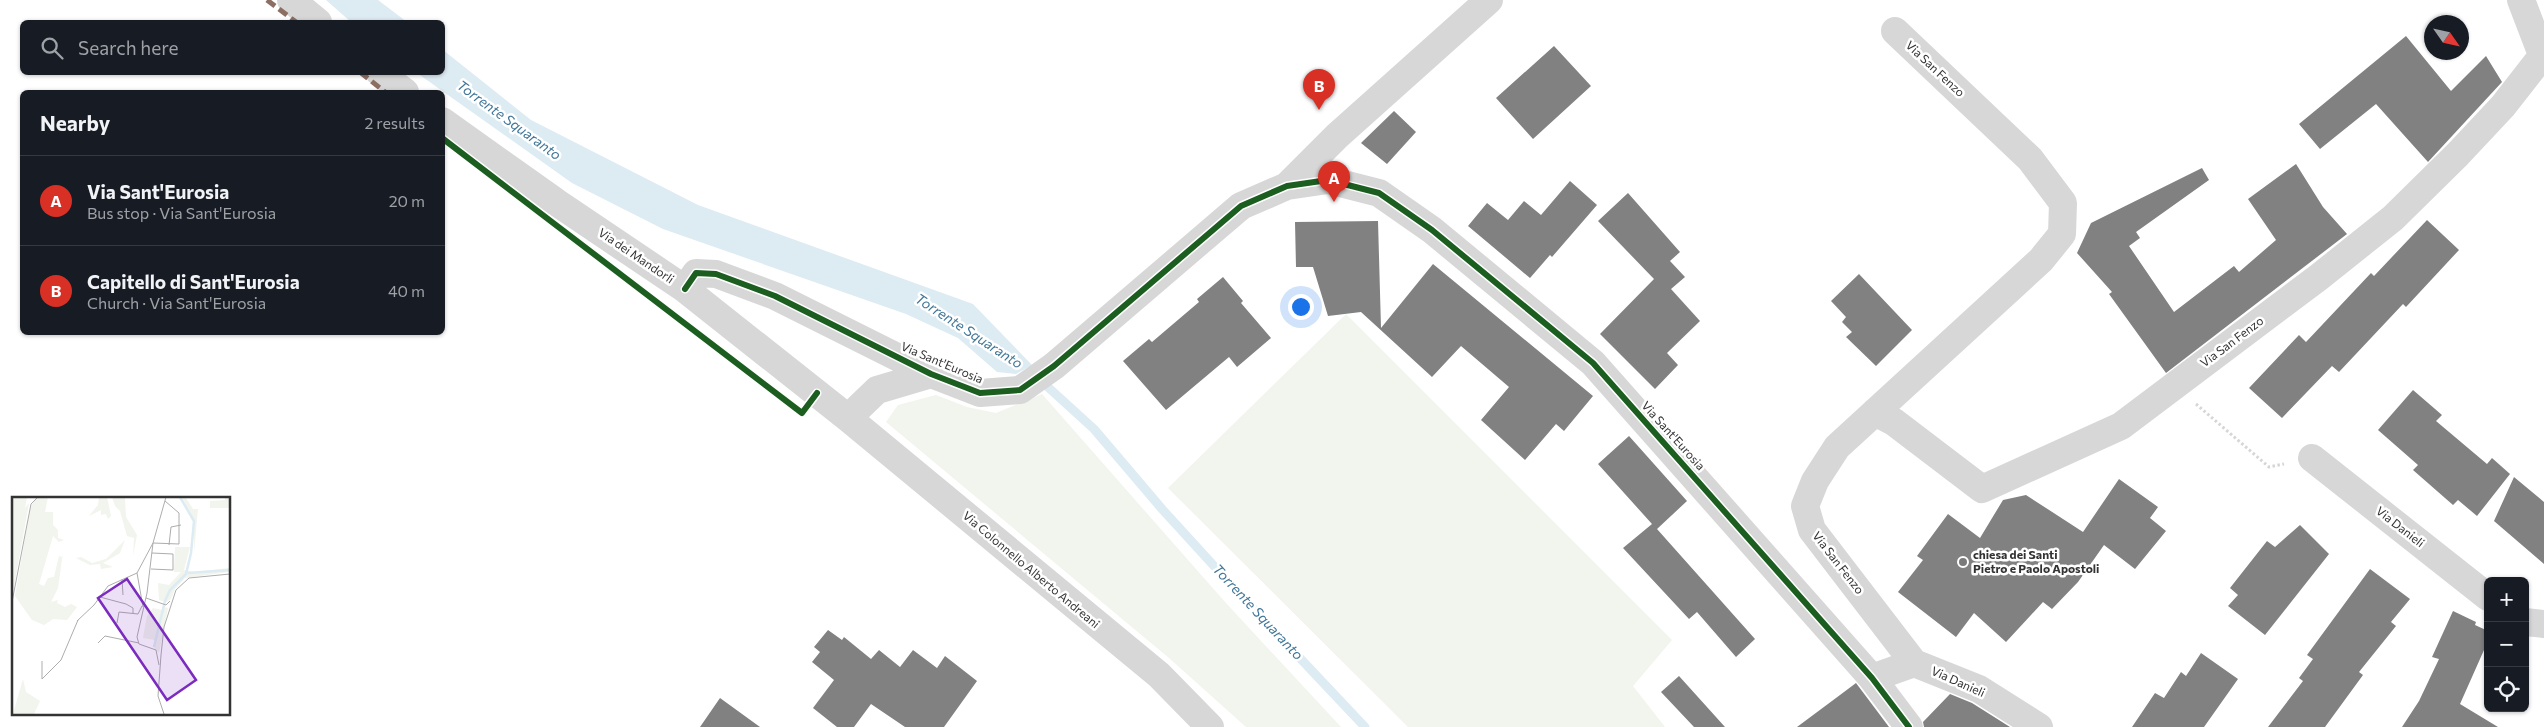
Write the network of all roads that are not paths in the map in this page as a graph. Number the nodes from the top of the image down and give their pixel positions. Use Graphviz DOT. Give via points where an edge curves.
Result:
graph roads {
  1 [pos="291,0"];
  2 [pos="1489,0"];
  3 [pos="2521,0"];
  4 [pos="316,20"];
  5 [pos="1895,31"];
  6 [pos="2543,58"];
  7 [pos="383,75"];
  8 [pos="402,90"];
  9 [pos="445,123"];
  10 [pos="1287,186"];
  11 [pos="685,289"];
  12 [pos="931,374"];
  13 [pos="1875,412"];
  14 [pos="848,418"];
  15 [pos="2312,458"];
  16 [pos="2484,594"];
  17 [pos="2529,622"];
  18 [pos="2544,624"];
  19 [pos="1914,663"];
  20 [pos="1872,678"];
  21 [pos="1210,727"];
  22 [pos="1909,727"];
  23 [pos="2040,727"];
  1 -- 4 [label="street"];
  2 -- 10 [label="street"];
  3 -- 6 [label="street, Via San Fenzo"];
  5 -- 13 [label="street, Via San Fenzo" via="2030,159 2063,203 2062,234 2041,260"];
  6 -- 13 [label="street, Via San Fenzo" via="2503,106 2393,218 2121,426 1982,489 1894,422"];
  7 -- 8 [label="street"];
  9 -- 11 [label="street, Via dei Mandorli"];
  10 -- 12 [label="street, Via Sant'Eurosia" via="1241,206 1054,366 1020,390 980,393"];
  10 -- 20 [label="street, Via Sant'Eurosia" via="1328,180 1379,193 1432,230 1535,314 1592,363"];
  11 -- 12 [label="street, Via Sant'Eurosia" via="696,273 716,274 775,296"];
  11 -- 14 [label="street, Via dei Mandorli"];
  12 -- 14 [label="street, Via Sant'Eurosia" via="876,390"];
  13 -- 19 [label="street, Via San Fenzo" via="1837,447 1815,481 1805,506 1812,530"];
  14 -- 21 [label="street, Via Colonnello Alberto Andreani" via="1159,675"];
  15 -- 16 [label="street, Via Danieli"];
  17 -- 18 [label="street"];
  19 -- 20 [label="street"];
  19 -- 23 [label="street, Via Danieli" via="1979,689"];
  20 -- 22 [label="street, Via Sant'Eurosia"];
}
